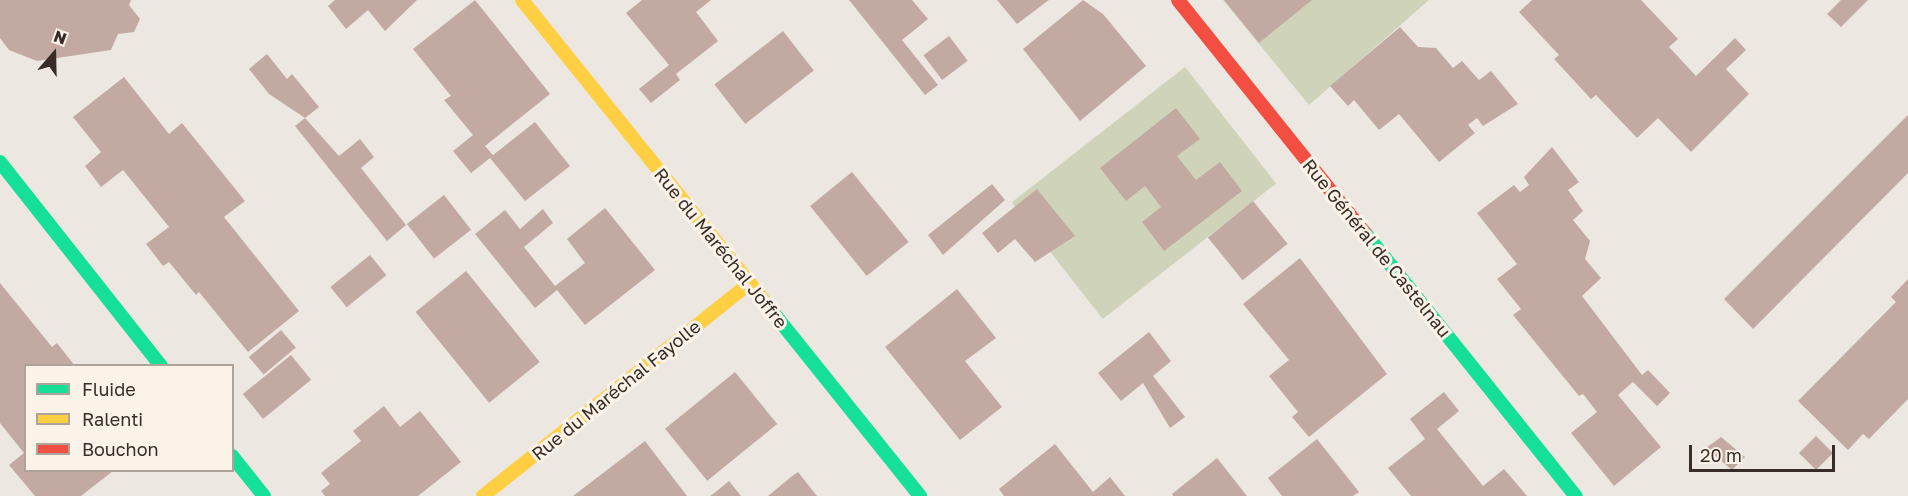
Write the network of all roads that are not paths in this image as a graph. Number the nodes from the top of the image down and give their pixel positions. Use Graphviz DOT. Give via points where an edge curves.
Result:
graph roads {
  1 [pos="522,0"];
  2 [pos="1178,0"];
  3 [pos="0,162"];
  4 [pos="749,284"];
  5 [pos="159,364"];
  6 [pos="234,458"];
  7 [pos="264,496"];
  8 [pos="483,496"];
  9 [pos="920,496"];
  10 [pos="1576,496"];
  1 -- 4 [label="street, Rue du Maréchal Joffre"];
  2 -- 10 [label="street, Rue Général de Castelnau"];
  3 -- 5 [label="street"];
  4 -- 8 [label="street, Rue du Maréchal Fayolle"];
  4 -- 9 [label="street, Rue du Maréchal Joffre"];
  6 -- 7 [label="street"];
}
